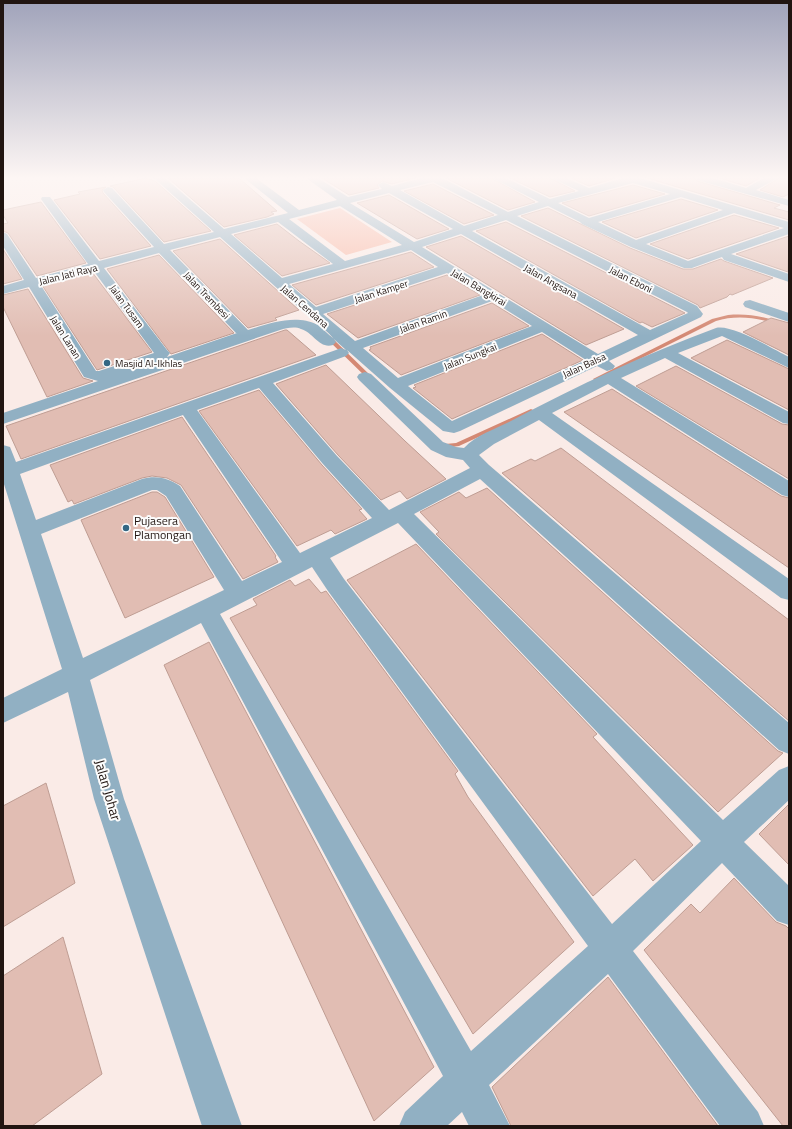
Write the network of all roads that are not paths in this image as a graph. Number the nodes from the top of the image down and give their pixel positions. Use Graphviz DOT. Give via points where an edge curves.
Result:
graph roads {
  1 [pos="71,231"];
  2 [pos="145,231"];
  3 [pos="218,231"];
  4 [pos="230,231"];
  5 [pos="297,231"];
  6 [pos="388,231"];
  7 [pos="457,231"];
  8 [pos="460,231"];
  9 [pos="535,231"];
  10 [pos="605,231"];
  11 [pos="673,231"];
  12 [pos="787,231"];
  13 [pos="221,233"];
  14 [pos="3,236"];
  15 [pos="635,244"];
  16 [pos="412,246"];
  17 [pos="162,249"];
  18 [pos="728,257"];
  19 [pos="683,263"];
  20 [pos="343,265"];
  21 [pos="98,266"];
  22 [pos="449,268"];
  23 [pos="702,272"];
  24 [pos="789,278"];
  25 [pos="33,283"];
  26 [pos="279,284"];
  27 [pos="3,290"];
  28 [pos="494,296"];
  29 [pos="679,303"];
  30 [pos="750,304"];
  31 [pos="313,313"];
  32 [pos="789,318"];
  33 [pos="544,326"];
  34 [pos="241,330"];
  35 [pos="648,335"];
  36 [pos="347,350"];
  37 [pos="665,352"];
  38 [pos="160,356"];
  39 [pos="789,363"];
  40 [pos="608,369"];
  41 [pos="122,374"];
  42 [pos="262,381"];
  43 [pos="396,385"];
  44 [pos="187,408"];
  45 [pos="540,412"];
  46 [pos="3,419"];
  47 [pos="789,419"];
  48 [pos="454,427"];
  49 [pos="7,461"];
  50 [pos="476,463"];
  51 [pos="789,490"];
  52 [pos="393,516"];
  53 [pos="30,530"];
  54 [pos="306,560"];
  55 [pos="789,591"];
  56 [pos="238,594"];
  57 [pos="206,610"];
  58 [pos="64,680"];
  59 [pos="3,711"];
  60 [pos="789,741"];
  61 [pos="789,780"];
  62 [pos="722,840"];
  63 [pos="789,908"];
  64 [pos="611,948"];
  65 [pos="466,1081"];
  66 [pos="222,1126"];
  67 [pos="420,1126"];
  68 [pos="490,1126"];
  69 [pos="744,1126"];
  1 -- 21 [label="street, Jalan Tusam"];
  2 -- 17 [label="street, Jalan Trembesi"];
  3 -- 13 [label="street, Jalan Cendana"];
  4 -- 13 [label="street, Jalan Jati Raya"];
  5 -- 20 [label="street"];
  6 -- 16 [label="street, Jalan Bangkirai"];
  7 -- 16 [label="street"];
  8 -- 35 [label="street, Jalan Angsana"];
  9 -- 29 [label="street, Jalan Eboni"];
  10 -- 15 [label="street"];
  11 -- 15 [label="street"];
  12 -- 19 [label="street"];
  13 -- 17 [label="street, Jalan Jati Raya"];
  13 -- 26 [label="street, Jalan Cendana"];
  14 -- 25 [label="street, Jalan Lanan"];
  15 -- 19 [label="street"];
  16 -- 20 [label="street"];
  16 -- 22 [label="street, Jalan Bangkirai"];
  17 -- 21 [label="street, Jalan Jati Raya"];
  17 -- 34 [label="street, Jalan Trembesi"];
  18 -- 24 [label="street"];
  19 -- 23 [label="street"];
  20 -- 26 [label="street"];
  21 -- 25 [label="street, Jalan Jati Raya"];
  21 -- 38 [label="street, Jalan Tusam" via="162,353"];
  22 -- 28 [label="street, Jalan Bangkirai"];
  22 -- 31 [label="street, Jalan Kamper"];
  25 -- 27 [label="street, Jalan Jati Raya"];
  25 -- 41 [label="street, Jalan Lanan" via="90,374"];
  26 -- 31 [label="street, Jalan Cendana"];
  28 -- 33 [label="street, Jalan Bangkirai"];
  28 -- 36 [label="street, Jalan Ramin"];
  29 -- 35 [label="street, Jalan Balsa" via="692,309 696,314"];
  30 -- 32 [label="street"];
  31 -- 36 [label="street, Jalan Cendana"];
  33 -- 40 [label="street, Jalan Bangkirai"];
  33 -- 43 [label="street, Jalan Sungkai"];
  35 -- 40 [label="street, Jalan Balsa"];
  36 -- 41 [label="street" via="309,327 291,324"];
  36 -- 42 [label="street, Jalan Ramin"];
  36 -- 43 [label="street, Jalan Cendana"];
  36 -- 50 [label="street" via="437,446"];
  37 -- 39 [label="street" via="724,331"];
  37 -- 40 [label="street"];
  37 -- 47 [label="street"];
  38 -- 41 [label="street, Jalan Lanan"];
  40 -- 45 [label="street"];
  40 -- 48 [label="street, Jalan Balsa"];
  40 -- 51 [label="street, Jalan Bangkirai"];
  41 -- 46 [label="street"];
  42 -- 44 [label="street, Jalan Ramin"];
  42 -- 52 [label="street" via="330,460"];
  43 -- 48 [label="street, Jalan Cendana" via="446,426"];
  44 -- 49 [label="street, Jalan Ramin"];
  44 -- 54 [label="street"];
  45 -- 50 [label="street" via="474,449"];
  45 -- 55 [label="street"];
  49 -- 53 [label="street, Jalan Johar"];
  50 -- 52 [label="street"];
  50 -- 60 [label="street"];
  52 -- 54 [label="street"];
  52 -- 62 [label="street"];
  53 -- 56 [label="street" via="149,484 161,484 173,491"];
  53 -- 58 [label="street, Jalan Johar"];
  54 -- 56 [label="street"];
  54 -- 64 [label="street" via="346,598"];
  56 -- 57 [label="street"];
  57 -- 58 [label="street"];
  57 -- 65 [label="street"];
  58 -- 59 [label="street"];
  58 -- 66 [label="street, Jalan Johar" via="88,716 109,799"];
  61 -- 62 [label="street"];
  62 -- 63 [label="street"];
  62 -- 64 [label="street"];
  64 -- 65 [label="street"];
  64 -- 69 [label="street"];
  65 -- 67 [label="street"];
  65 -- 68 [label="street"];
}
